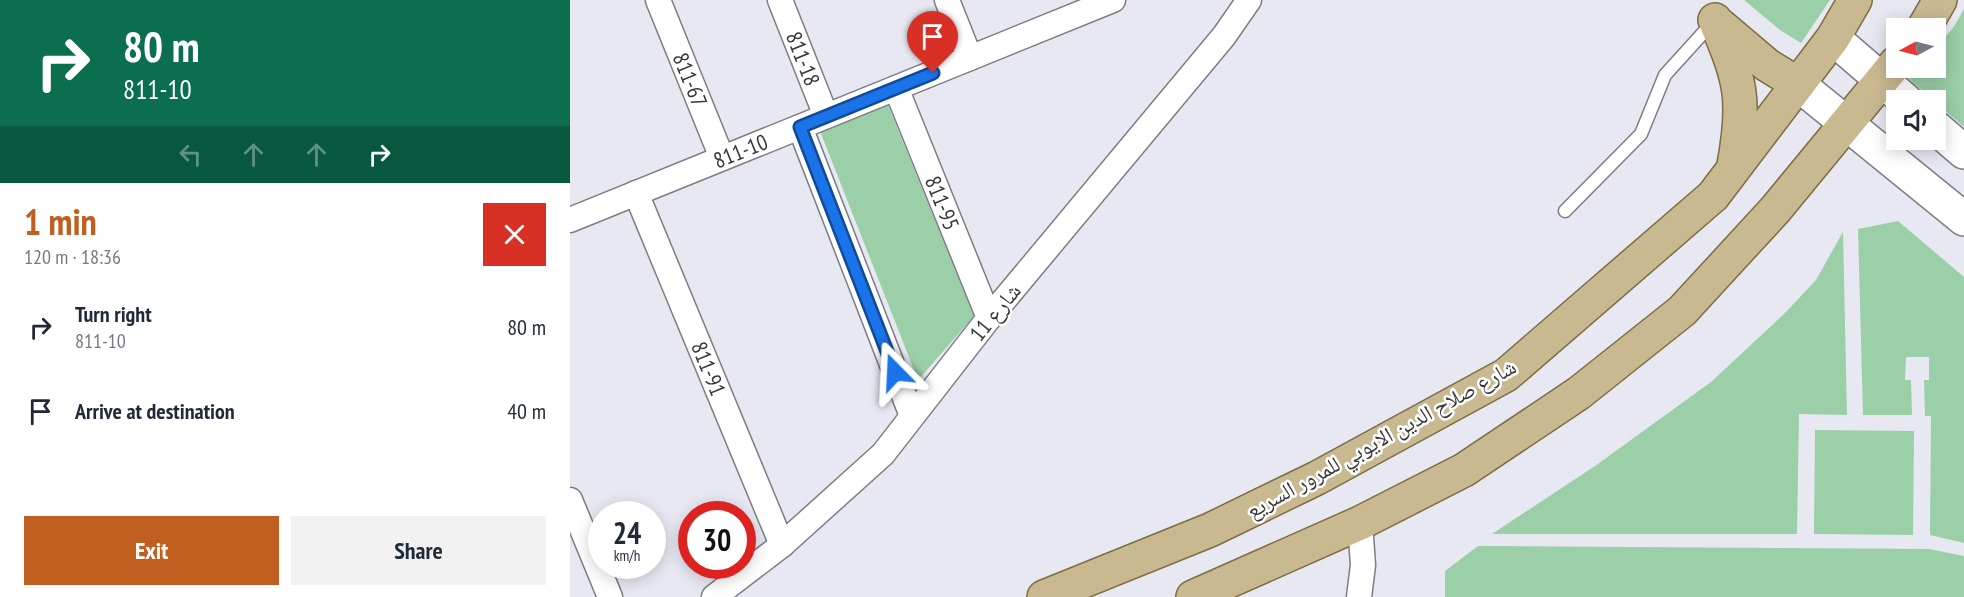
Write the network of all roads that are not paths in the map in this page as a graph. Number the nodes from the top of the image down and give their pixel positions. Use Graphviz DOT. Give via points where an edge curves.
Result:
graph roads {
  1 [pos="658,0"];
  2 [pos="780,0"];
  3 [pos="947,0"];
  4 [pos="1113,0"];
  5 [pos="1249,0"];
  6 [pos="1855,0"];
  7 [pos="1940,0"];
  8 [pos="1711,10"];
  9 [pos="1930,18"];
  10 [pos="1833,38"];
  11 [pos="970,58"];
  12 [pos="1894,81"];
  13 [pos="1798,84"];
  14 [pos="896,88"];
  15 [pos="826,116"];
  16 [pos="1846,123"];
  17 [pos="800,127"];
  18 [pos="1946,136"];
  19 [pos="1964,152"];
  20 [pos="722,158"];
  21 [pos="1732,171"];
  22 [pos="636,193"];
  23 [pos="1565,211"];
  24 [pos="1964,219"];
  25 [pos="570,220"];
  26 [pos="989,318"];
  27 [pos="912,416"];
  28 [pos="570,500"];
  29 [pos="1360,523"];
  30 [pos="782,545"];
  31 [pos="610,597"];
  32 [pos="714,597"];
  33 [pos="1044,597"];
  34 [pos="1193,597"];
  35 [pos="1359,597"];
  1 -- 20 [label="street, 811-67"];
  2 -- 15 [label="street, 811-18"];
  3 -- 11 [label="street"];
  4 -- 11 [label="street, 811-10"];
  5 -- 26 [label="street, شارع 11" via="1224,36"];
  6 -- 10 [label="main road, شارع صلاح الدين الايوبي للمرور السريع"];
  7 -- 9 [label="main road"];
  8 -- 13 [label="main road" via="1732,38"];
  8 -- 21 [label="main road" via="1735,67 1742,103"];
  8 -- 23 [label="lane" via="1665,75 1641,134"];
  10 -- 12 [label="main road"];
  10 -- 13 [label="main road, شارع صلاح الدين الايوبي للمرور السريع"];
  11 -- 14 [label="street, 811-10"];
  12 -- 16 [label="main road"];
  13 -- 16 [label="main road"];
  13 -- 21 [label="main road, شارع صلاح الدين الايوبي للمرور السريع"];
  14 -- 15 [label="street, 811-10"];
  14 -- 26 [label="street, 811-95"];
  15 -- 17 [label="street, 811-10"];
  16 -- 24 [label="main road"];
  16 -- 29 [label="main road" via="1775,210 1682,311 1579,393 1464,470"];
  17 -- 20 [label="street, 811-10"];
  17 -- 27 [label="street"];
  18 -- 19 [label="main road"];
  20 -- 22 [label="street, 811-10"];
  21 -- 33 [label="main road, شارع صلاح الدين الايوبي للمرور السريع" via="1713,196 1506,375 1317,478 1210,530"];
  22 -- 25 [label="street, 811-10"];
  22 -- 30 [label="street, 811-91"];
  26 -- 27 [label="street, شارع 11"];
  27 -- 30 [label="street, شارع 11" via="883,454"];
  28 -- 31 [label="street"];
  29 -- 34 [label="main road"];
  29 -- 35 [label="street" via="1363,565"];
  30 -- 32 [label="street, شارع 11"];
}
